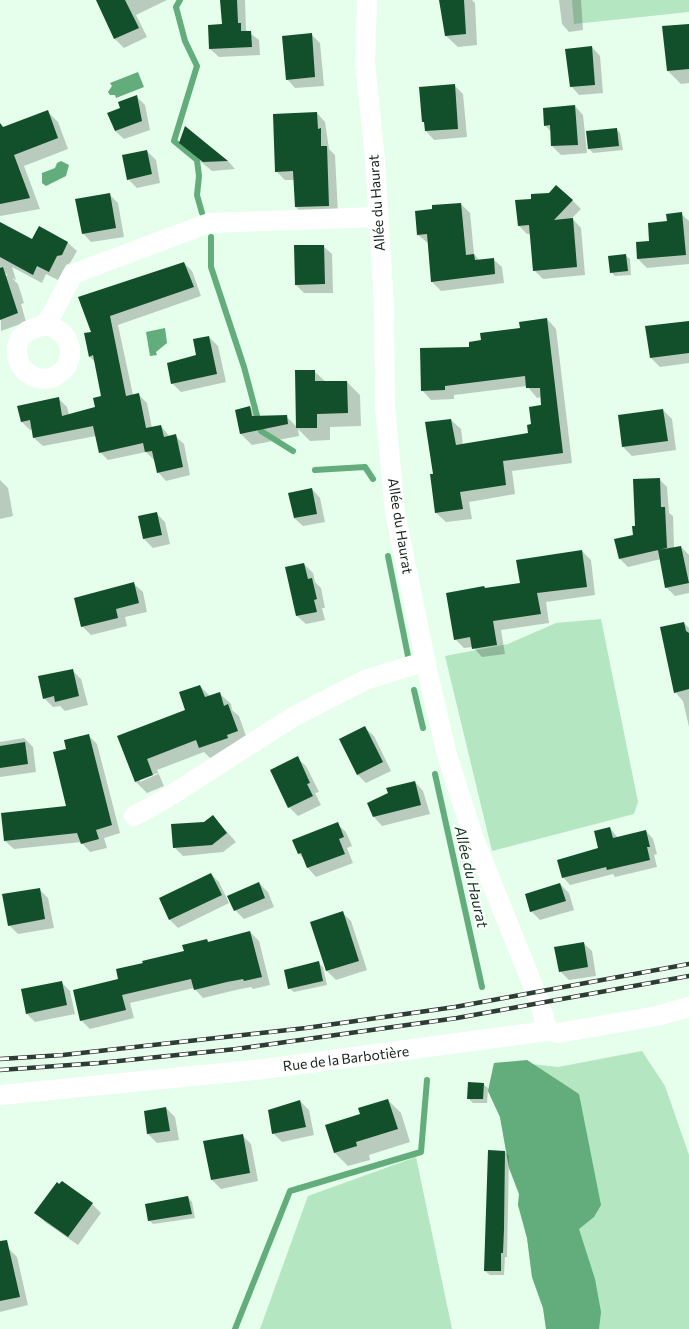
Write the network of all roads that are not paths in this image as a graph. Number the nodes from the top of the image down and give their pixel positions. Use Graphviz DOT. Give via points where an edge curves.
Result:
graph roads {
  1 [pos="368,0"];
  2 [pos="378,217"];
  3 [pos="44,325"];
  4 [pos="426,661"];
  5 [pos="134,816"];
  6 [pos="689,1007"];
  7 [pos="547,1031"];
  8 [pos="0,1095"];
  1 -- 2 [label="street, Allée du Haurat" via="365,62"];
  2 -- 3 [label="street" via="208,223 73,274"];
  2 -- 4 [label="street, Allée du Haurat" via="384,306 385,407 395,512"];
  4 -- 5 [label="street" via="365,680 293,717"];
  4 -- 7 [label="street, Allée du Haurat" via="447,755 474,839 540,1003"];
  6 -- 7 [label="street, Rue de la Barbotière" via="657,1016 558,1033"];
  7 -- 8 [label="street, Rue de la Barbotière" via="264,1069"];
}
